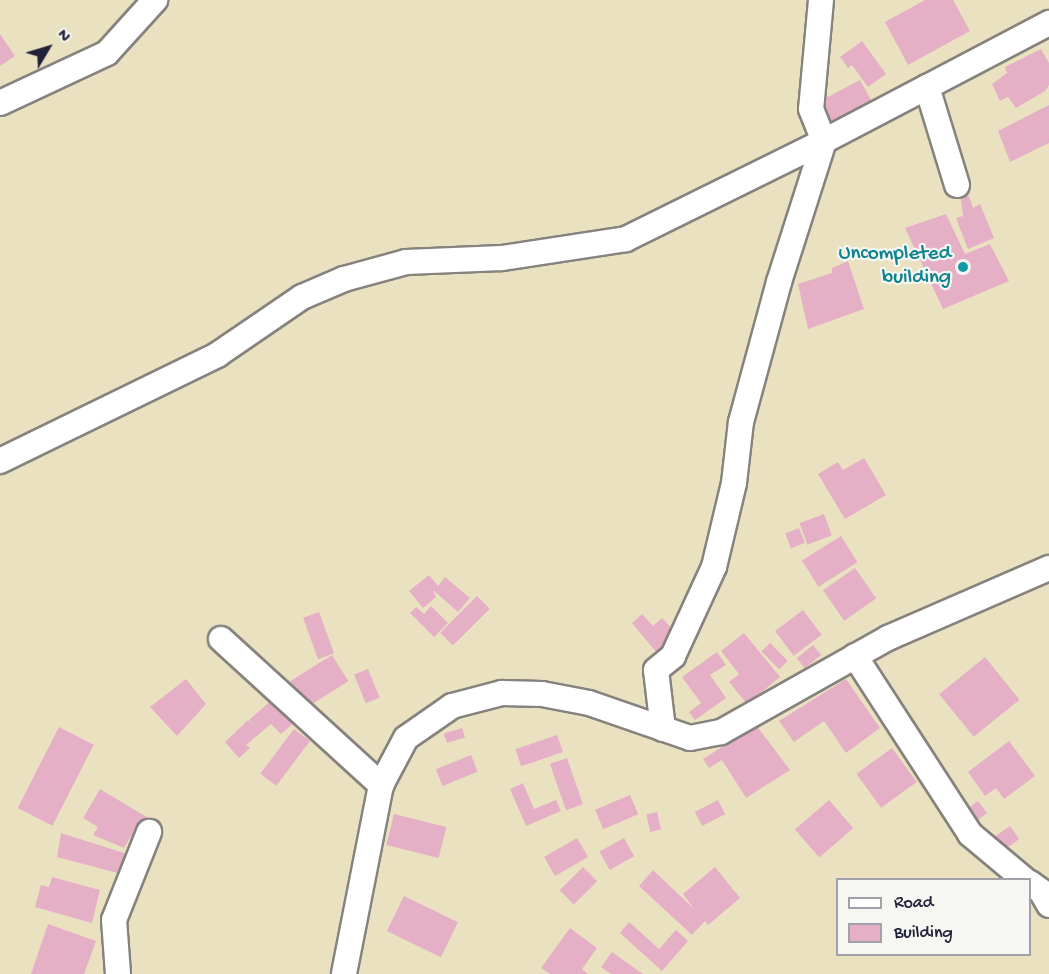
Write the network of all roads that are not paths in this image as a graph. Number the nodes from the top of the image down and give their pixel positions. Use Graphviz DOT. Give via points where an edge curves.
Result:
graph roads {
  1 [pos="155,0"];
  2 [pos="821,0"];
  3 [pos="1049,23"];
  4 [pos="927,87"];
  5 [pos="0,103"];
  6 [pos="824,141"];
  7 [pos="957,185"];
  8 [pos="0,461"];
  9 [pos="1049,568"];
  10 [pos="221,639"];
  11 [pos="855,656"];
  12 [pos="663,729"];
  13 [pos="381,785"];
  14 [pos="149,832"];
  15 [pos="1024,878"];
  16 [pos="1031,884"];
  17 [pos="1049,905"];
  18 [pos="118,974"];
  19 [pos="344,974"];
  1 -- 5 [label="street" via="106,53"];
  2 -- 6 [label="street" via="811,109"];
  3 -- 4 [label="street"];
  4 -- 6 [label="street"];
  4 -- 7 [label="street"];
  6 -- 8 [label="street" via="626,239 502,258 406,262 344,279 302,297 217,355"];
  6 -- 12 [label="street" via="779,282 741,422 734,483 714,567 673,656 656,669"];
  9 -- 11 [label="street"];
  10 -- 13 [label="street"];
  11 -- 12 [label="street" via="721,732 690,738"];
  11 -- 15 [label="street" via="970,834"];
  12 -- 13 [label="street" via="589,703 542,694 502,693 452,706 405,738"];
  13 -- 19 [label="street"];
  14 -- 18 [label="street" via="114,920"];
  16 -- 17 [label="street" via="1041,891"];
}
